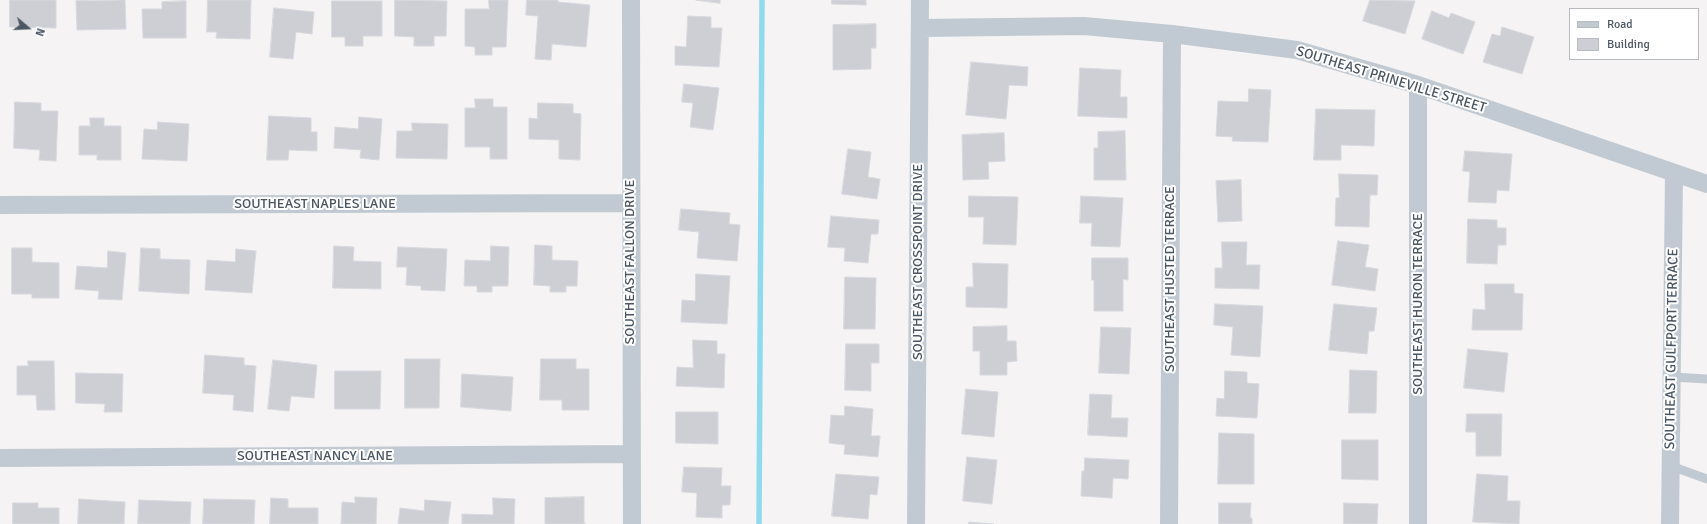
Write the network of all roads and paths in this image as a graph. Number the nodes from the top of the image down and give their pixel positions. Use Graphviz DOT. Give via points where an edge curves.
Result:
graph roads {
  1 [pos="631,0"];
  2 [pos="920,0"];
  3 [pos="920,28"];
  4 [pos="1172,34"];
  5 [pos="1418,85"];
  6 [pos="1674,173"];
  7 [pos="1707,184"];
  8 [pos="630,203"];
  9 [pos="0,205"];
  10 [pos="1672,378"];
  11 [pos="1707,379"];
  12 [pos="631,454"];
  13 [pos="0,458"];
  14 [pos="1670,466"];
  15 [pos="1707,479"];
  16 [pos="632,524"];
  17 [pos="916,524"];
  18 [pos="1169,524"];
  19 [pos="1418,524"];
  20 [pos="1670,524"];
  1 -- 8 [label="street, SOUTHEAST FALLON DRIVE"];
  2 -- 3 [label="street, SOUTHEAST CROSSPOINT DRIVE"];
  3 -- 4 [label="street, SOUTHEAST PRINEVILLE STREET" via="1084,26"];
  3 -- 17 [label="street, SOUTHEAST CROSSPOINT DRIVE"];
  4 -- 5 [label="street, SOUTHEAST PRINEVILLE STREET" via="1297,50"];
  4 -- 18 [label="street, SOUTHEAST HUSTED TERRACE"];
  5 -- 6 [label="street, SOUTHEAST PRINEVILLE STREET"];
  5 -- 19 [label="street, SOUTHEAST HURON TERRACE"];
  6 -- 7 [label="street, SOUTHEAST PRINEVILLE STREET"];
  6 -- 10 [label="street, SOUTHEAST GULFPORT TERRACE"];
  8 -- 9 [label="street, SOUTHEAST NAPLES LANE"];
  8 -- 12 [label="street, SOUTHEAST FALLON DRIVE"];
  10 -- 11 [label="lane"];
  10 -- 14 [label="street, SOUTHEAST GULFPORT TERRACE"];
  12 -- 13 [label="street, SOUTHEAST NANCY LANE"];
  12 -- 16 [label="street, SOUTHEAST FALLON DRIVE"];
  14 -- 15 [label="lane"];
  14 -- 20 [label="street, SOUTHEAST GULFPORT TERRACE"];
}
